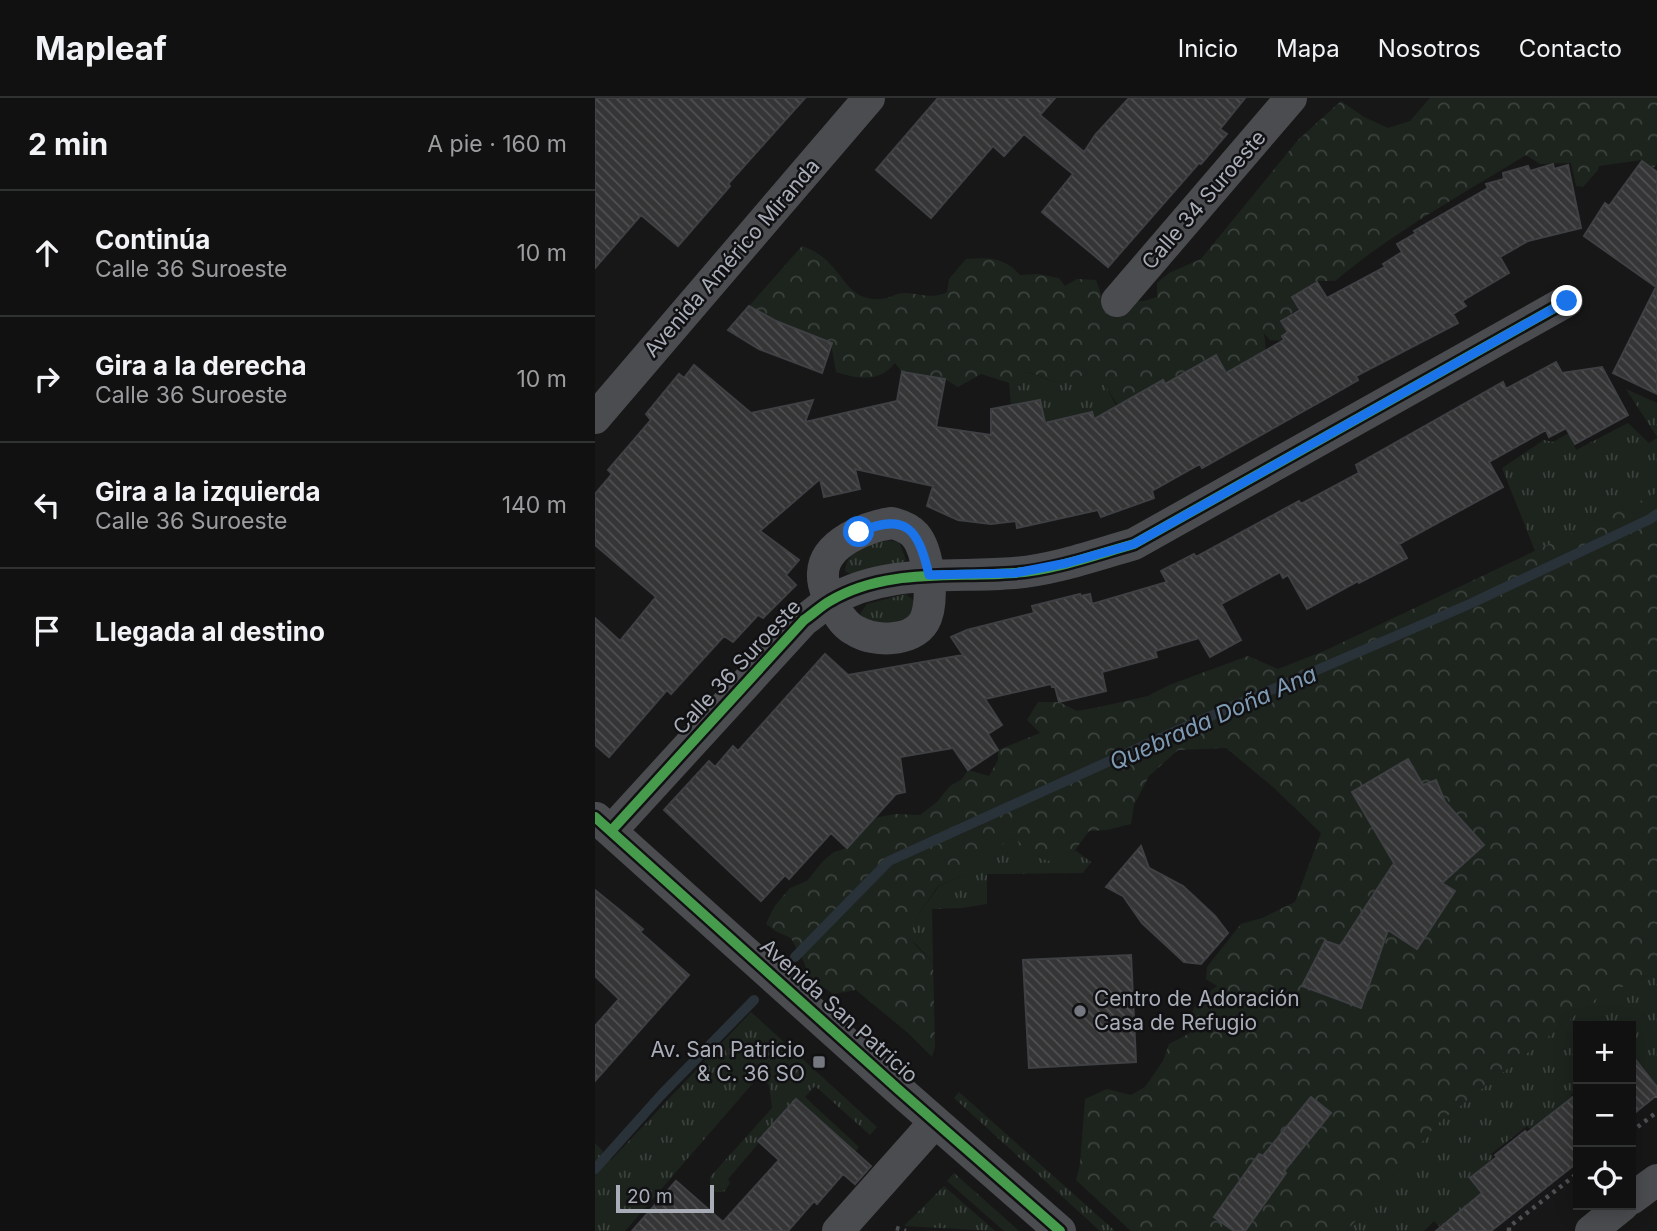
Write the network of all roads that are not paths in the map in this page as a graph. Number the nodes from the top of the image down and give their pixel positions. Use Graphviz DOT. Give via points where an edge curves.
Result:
graph roads {
  1 [pos="869,98"];
  2 [pos="1291,98"];
  3 [pos="1117,301"];
  4 [pos="1567,301"];
  5 [pos="595,418"];
  6 [pos="929,575"];
  7 [pos="830,601"];
  8 [pos="603,824"];
  9 [pos="935,1122"];
  10 [pos="1657,1180"];
  11 [pos="1636,1195"];
  12 [pos="1617,1210"];
  13 [pos="838,1231"];
  14 [pos="1060,1231"];
  15 [pos="1591,1231"];
  1 -- 5 [label="street, Avenida Américo Miranda"];
  2 -- 3 [label="street, Calle 34 Suroeste"];
  4 -- 6 [label="street, Calle 36 Suroeste" via="1134,544 1015,573"];
  6 -- 7 [label="street, Calle 36 Suroeste" via="883,581"];
  6 -- 7 [label="street, Calle 36 Suroeste" via="929,612 923,625 910,635 866,636 854,631"];
  6 -- 7 [label="street, Calle 36 Suroeste" via="915,534 903,526 880,524 848,537 825,563"];
  7 -- 8 [label="street, Calle 36 Suroeste" via="804,620"];
  8 -- 9 [label="street, Avenida San Patricio"];
  9 -- 13 [label="street"];
  9 -- 14 [label="street, Avenida San Patricio"];
  10 -- 11 [label="street"];
  12 -- 15 [label="street"];
}
